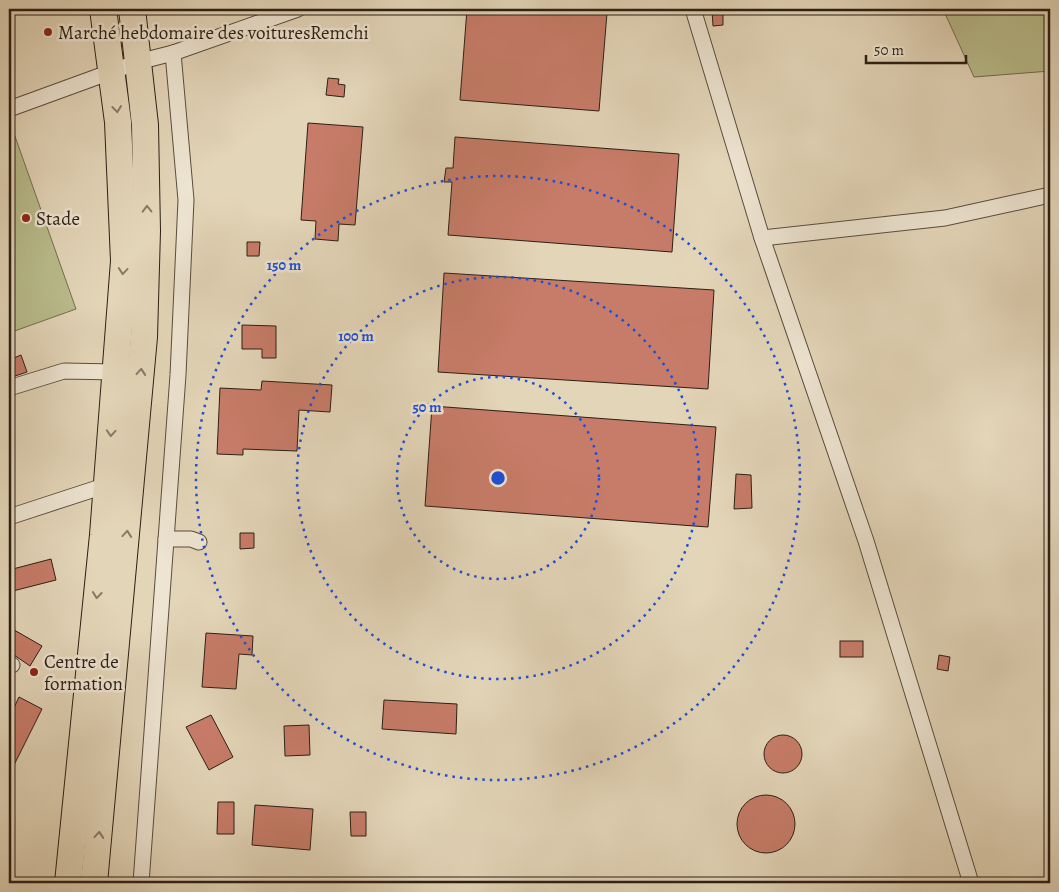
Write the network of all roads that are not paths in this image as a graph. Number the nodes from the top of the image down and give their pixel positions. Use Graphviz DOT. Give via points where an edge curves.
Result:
graph roads {
  1 [pos="102,9"];
  2 [pos="132,9"];
  3 [pos="298,9"];
  4 [pos="693,9"];
  5 [pos="173,53"];
  6 [pos="138,62"];
  7 [pos="112,72"];
  8 [pos="9,110"];
  9 [pos="1050,195"];
  10 [pos="762,238"];
  11 [pos="115,372"];
  12 [pos="9,388"];
  13 [pos="107,485"];
  14 [pos="9,517"];
  15 [pos="166,539"];
  16 [pos="199,542"];
  17 [pos="68,883"];
  18 [pos="94,883"];
  19 [pos="141,883"];
  20 [pos="971,883"];
  1 -- 7 [label="highway"];
  2 -- 6 [label="highway"];
  3 -- 5 [label="street"];
  4 -- 10 [label="street"];
  5 -- 6 [label="street"];
  5 -- 15 [label="street" via="186,200"];
  6 -- 7 [label="street"];
  18 -- 6 [label="highway, one-way" via="144,337 148,231 145,124"];
  7 -- 8 [label="street"];
  7 -- 11 [label="highway, one-way" via="118,122 124,261"];
  9 -- 10 [label="street" via="945,218"];
  10 -- 20 [label="street" via="866,541"];
  11 -- 12 [label="street" via="64,372"];
  11 -- 13 [label="highway, one-way"];
  13 -- 14 [label="street"];
  13 -- 17 [label="highway, one-way"];
  15 -- 16 [label="street"];
  15 -- 19 [label="street"];
}
